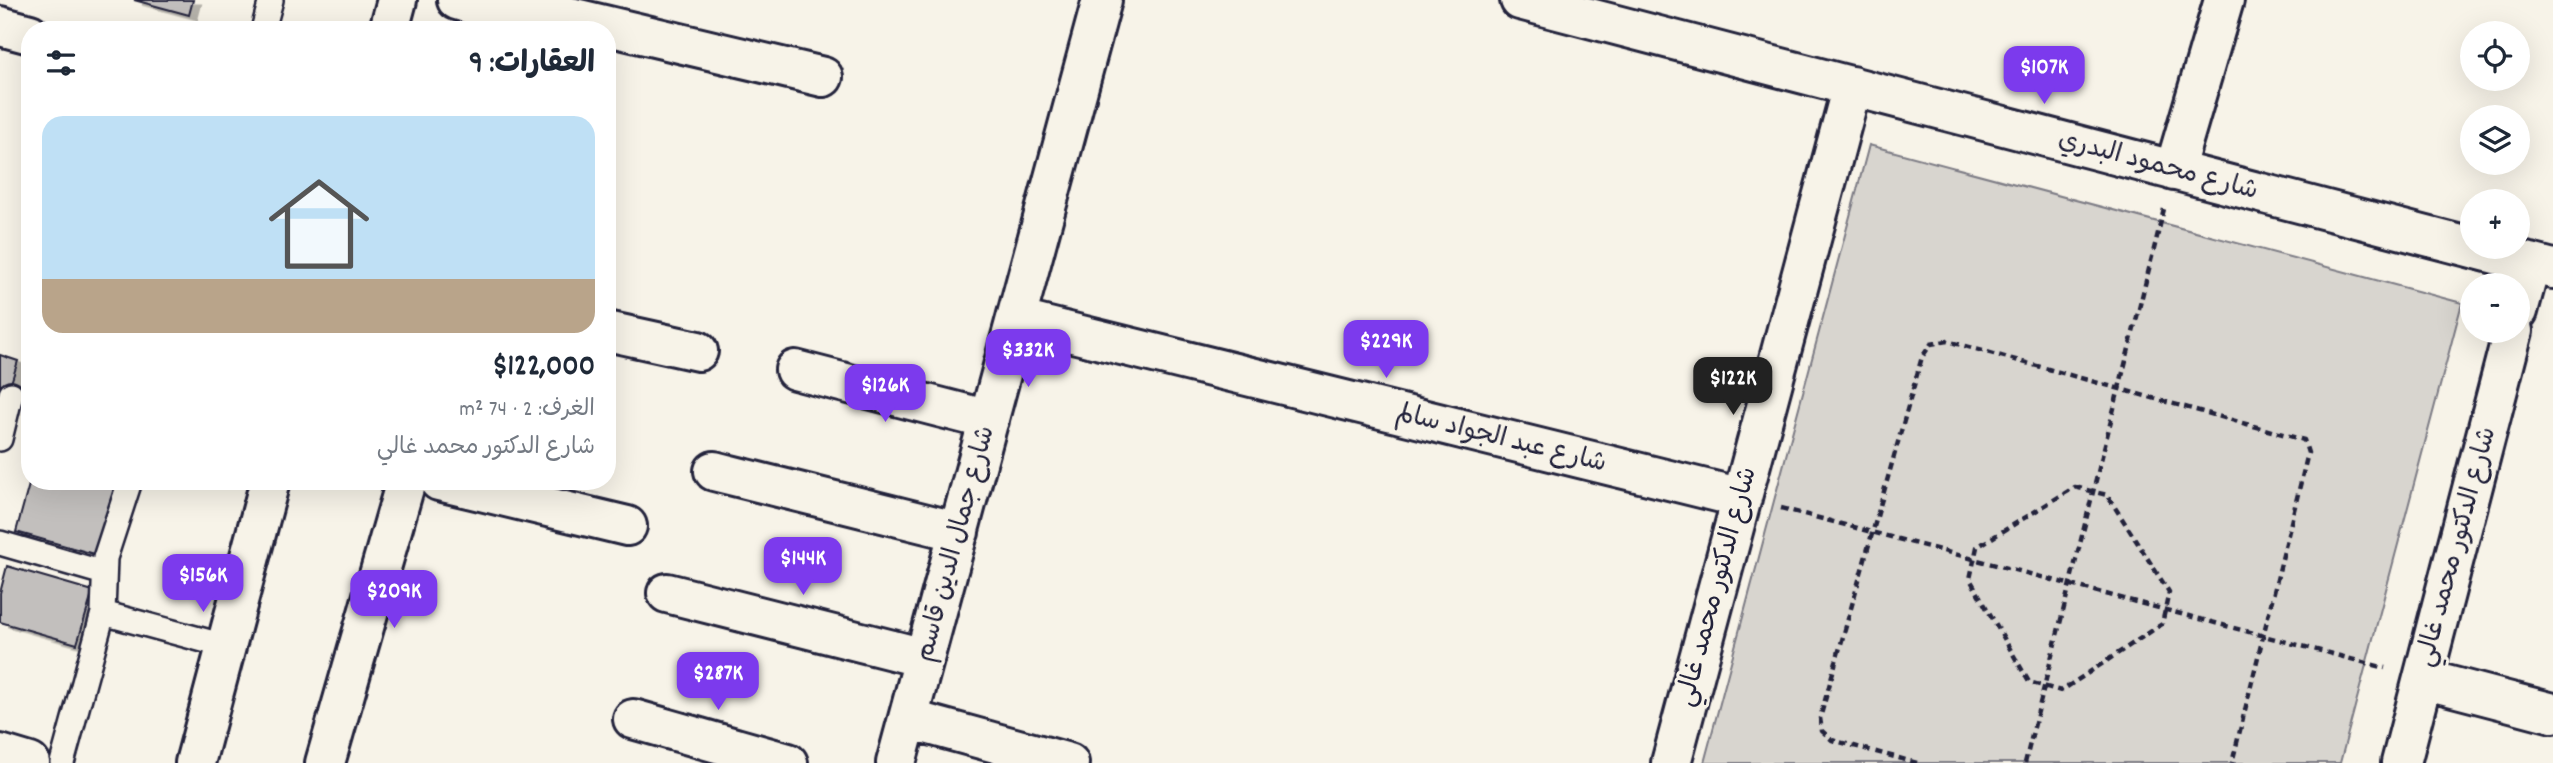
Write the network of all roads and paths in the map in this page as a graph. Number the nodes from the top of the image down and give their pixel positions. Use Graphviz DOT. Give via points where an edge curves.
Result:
graph roads {
  1 [pos="271,0"];
  2 [pos="397,0"];
  3 [pos="457,0"];
  4 [pos="1102,0"];
  5 [pos="1520,0"];
  6 [pos="2224,0"];
  7 [pos="549,14"];
  8 [pos="265,21"];
  9 [pos="391,21"];
  10 [pos="579,21"];
  11 [pos="0,26"];
  12 [pos="616,29"];
  13 [pos="21,32"];
  14 [pos="823,77"];
  15 [pos="1852,86"];
  16 [pos="2174,171"];
  17 [pos="2542,266"];
  18 [pos="2530,288"];
  19 [pos="1016,319"];
  20 [pos="616,333"];
  21 [pos="2510,343"];
  22 [pos="698,351"];
  23 [pos="795,370"];
  24 [pos="2119,388"];
  25 [pos="11,394"];
  26 [pos="989,420"];
  27 [pos="0,439"];
  28 [pos="714,471"];
  29 [pos="127,490"];
  30 [pos="261,490"];
  31 [pos="403,490"];
  32 [pos="477,490"];
  33 [pos="2092,492"];
  34 [pos="1742,498"];
  35 [pos="627,526"];
  36 [pos="959,532"];
  37 [pos="1873,532"];
  38 [pos="0,543"];
  39 [pos="1974,559"];
  40 [pos="104,573"];
  41 [pos="2069,584"];
  42 [pos="667,593"];
  43 [pos="2165,610"];
  44 [pos="94,625"];
  45 [pos="2263,636"];
  46 [pos="225,646"];
  47 [pos="924,658"];
  48 [pos="2423,679"];
  49 [pos="2044,687"];
  50 [pos="2553,713"];
  51 [pos="633,719"];
  52 [pos="908,719"];
  53 [pos="0,754"];
  54 [pos="30,763"];
  55 [pos="62,763"];
  56 [pos="195,763"];
  57 [pos="325,763"];
  58 [pos="788,763"];
  59 [pos="896,763"];
  60 [pos="1069,763"];
  61 [pos="1671,763"];
  62 [pos="1917,763"];
  63 [pos="2025,763"];
  64 [pos="2232,763"];
  65 [pos="2401,763"];
  1 -- 8 [label="lane"];
  2 -- 9 [label="street"];
  3 -- 7 [label="street" via="497,11"];
  4 -- 19 [label="street, شارع جمال الدين قاسم"];
  5 -- 15 [label="street, شارع محمود البدري"];
  6 -- 16 [label="street"];
  7 -- 10 [label="street"];
  11 -- 13 [label="street"];
  12 -- 14 [label="street"];
  15 -- 16 [label="street, شارع محمود البدري"];
  15 -- 34 [label="street, شارع الدكتور محمد غالي"];
  16 -- 17 [label="street, شارع محمود البدري"];
  16 -- 24 [label="path"];
  17 -- 18 [label="street"];
  19 -- 26 [label="street, شارع جمال الدين قاسم"];
  19 -- 34 [label="street, شارع عبد الجواد سالم"];
  20 -- 22 [label="street"];
  21 -- 48 [label="street, شارع الدكتور محمد غالي"];
  23 -- 26 [label="street"];
  24 -- 33 [label="path"];
  24 -- 37 [label="path" via="1954,342 1931,344 1922,357"];
  24 -- 45 [label="path" via="2295,436 2306,444 2308,453"];
  25 -- 27 [label="lane"];
  26 -- 36 [label="street, شارع جمال الدين قاسم"];
  28 -- 36 [label="street"];
  29 -- 40 [label="lane"];
  30 -- 46 [label="street"];
  31 -- 57 [label="street"];
  32 -- 35 [label="street"];
  33 -- 39 [label="path" via="2075,487 1977,547"];
  33 -- 41 [label="path"];
  33 -- 43 [label="path" via="2107,495 2169,592"];
  34 -- 37 [label="path"];
  34 -- 61 [label="street, شارع الدكتور محمد غالي"];
  36 -- 47 [label="street, شارع جمال الدين قاسم"];
  37 -- 39 [label="path"];
  37 -- 62 [label="path" via="1820,725 1840,743"];
  38 -- 40 [label="lane"];
  39 -- 41 [label="path"];
  39 -- 49 [label="path" via="1970,579 2029,682"];
  40 -- 44 [label="lane"];
  41 -- 43 [label="path"];
  41 -- 49 [label="path"];
  42 -- 47 [label="street"];
  43 -- 45 [label="path"];
  43 -- 49 [label="path" via="2162,624 2061,691"];
  44 -- 46 [label="lane"];
  44 -- 55 [label="lane"];
  45 -- 48 [label="path"];
  45 -- 64 [label="path"];
  46 -- 56 [label="street"];
  47 -- 52 [label="street, شارع جمال الدين قاسم"];
  48 -- 50 [label="street"];
  48 -- 65 [label="street, شارع الدكتور محمد غالي"];
  49 -- 63 [label="path"];
  51 -- 58 [label="street"];
  52 -- 59 [label="street, شارع جمال الدين قاسم"];
  52 -- 60 [label="street"];
  53 -- 54 [label="street"];
}
